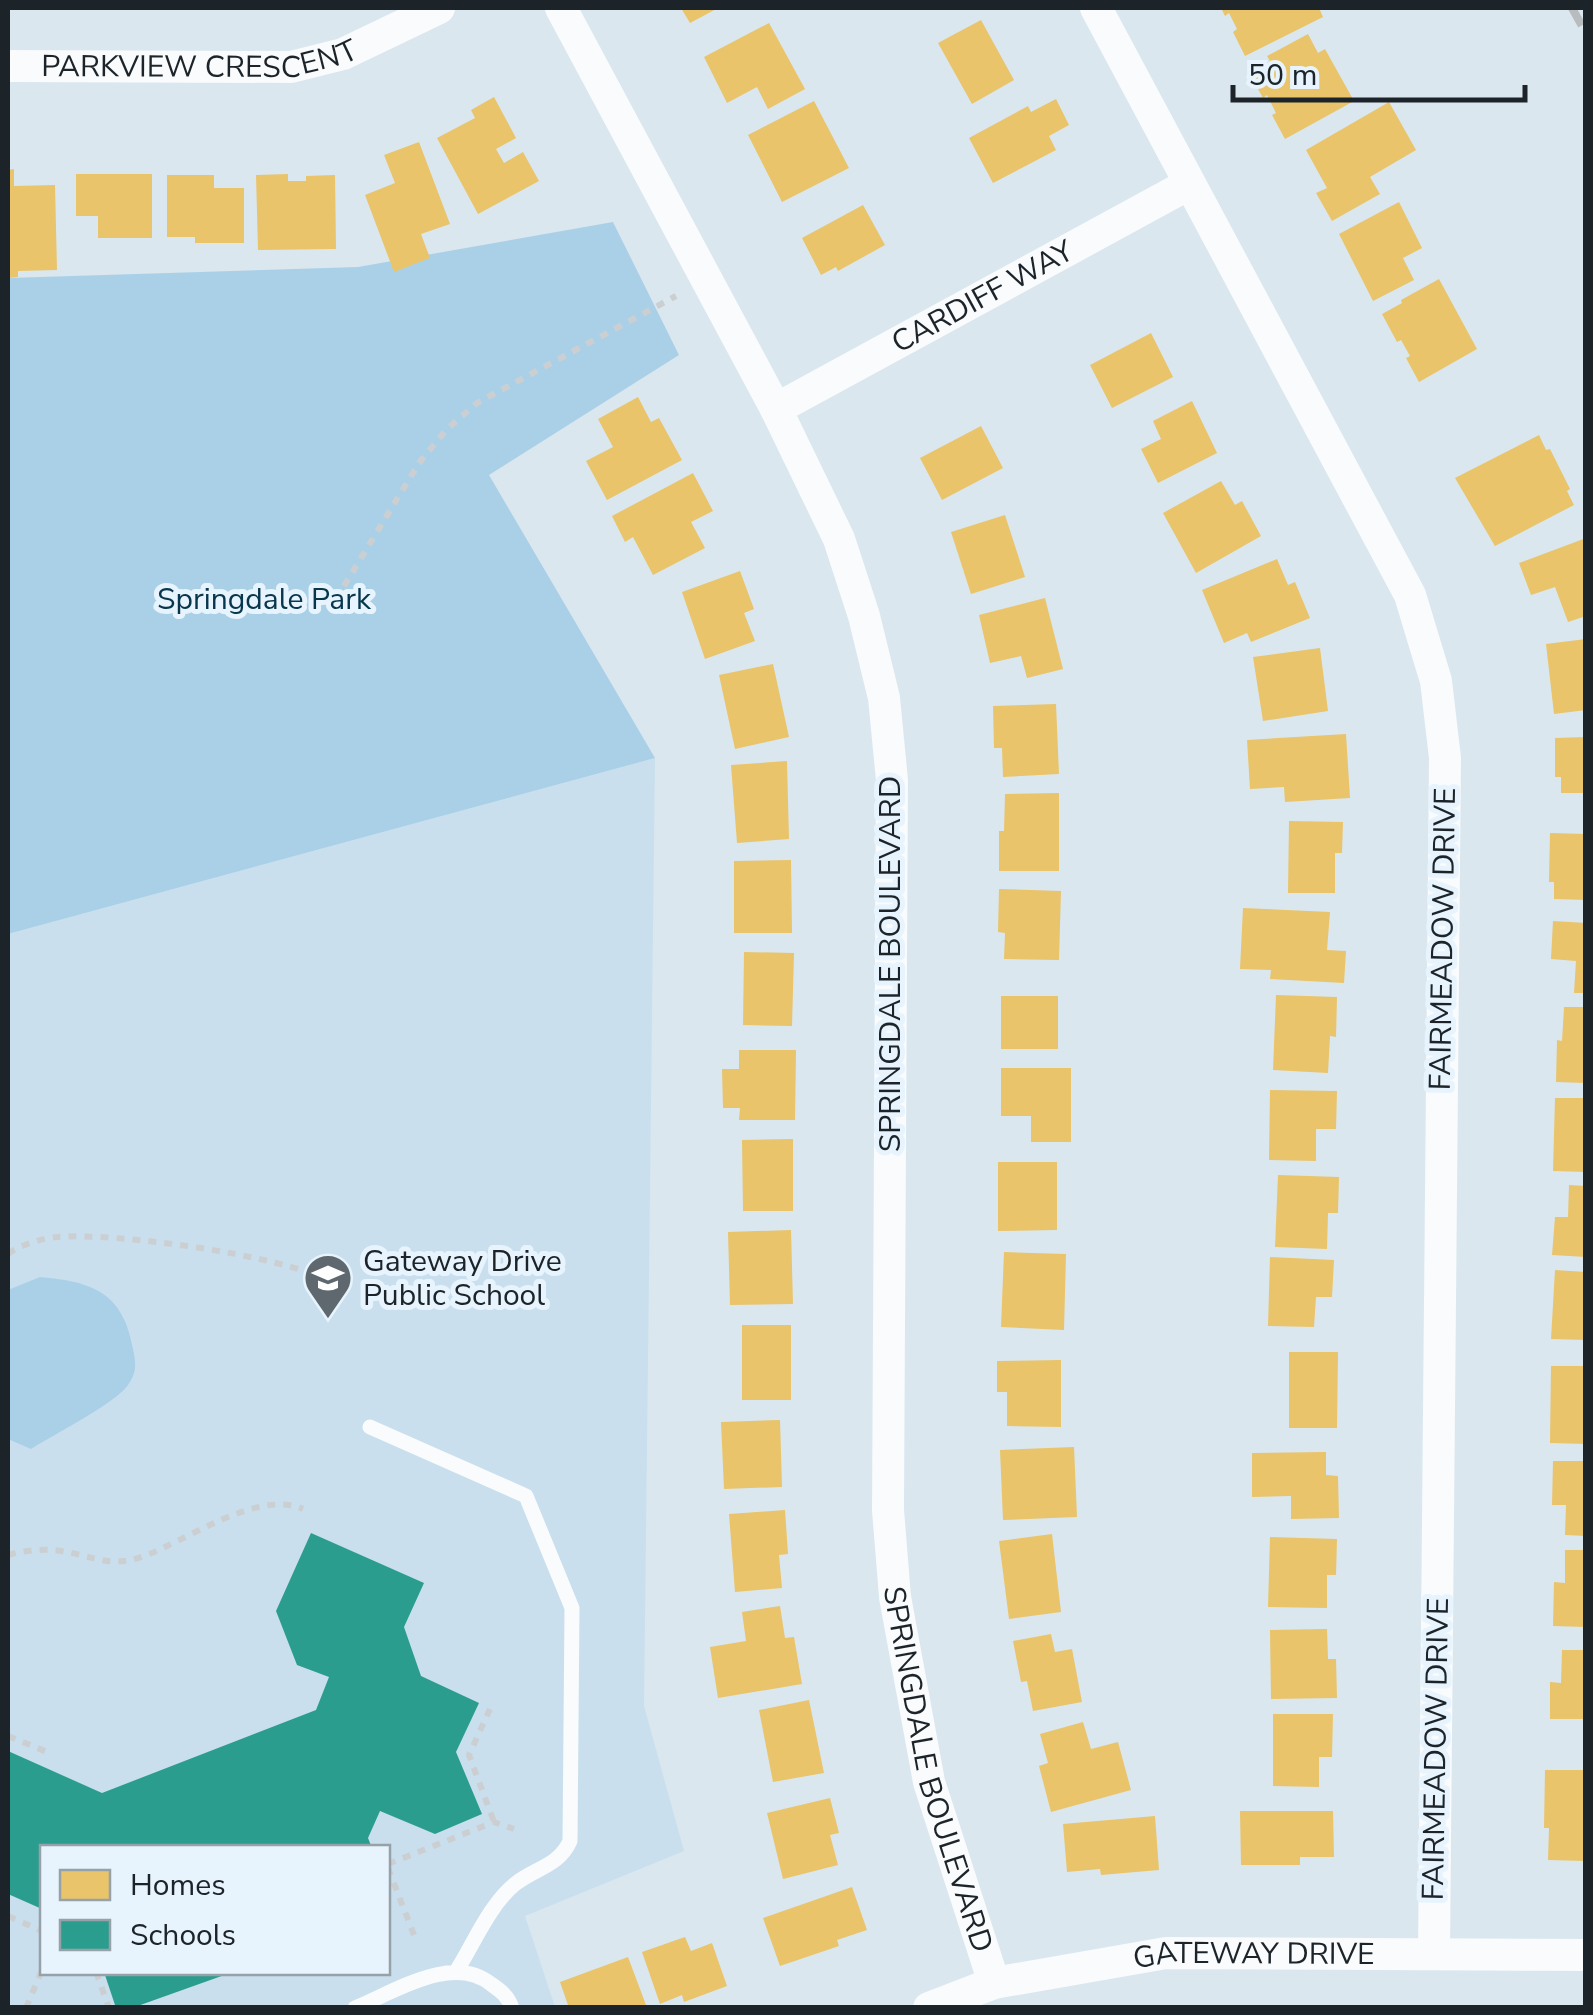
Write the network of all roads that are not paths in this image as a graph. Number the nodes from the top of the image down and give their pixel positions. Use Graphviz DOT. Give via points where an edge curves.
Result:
graph roads {
  1 [pos="439,8"];
  2 [pos="561,8"];
  3 [pos="1096,8"];
  4 [pos="8,66"];
  5 [pos="1189,184"];
  6 [pos="776,409"];
  7 [pos="370,1427"];
  8 [pos="1434,1953"];
  9 [pos="1586,1956"];
  10 [pos="457,1970"];
  11 [pos="994,1983"];
  12 [pos="355,2008"];
  13 [pos="512,2008"];
  14 [pos="929,2008"];
  1 -- 4 [label="street, PARKVIEW CRESCENT" via="343,54 291,67"];
  2 -- 6 [label="street, SPRINGDALE BOULEVARD"];
  3 -- 5 [label="street, FAIRMEADOW DRIVE"];
  5 -- 6 [label="street, CARDIFF WAY"];
  5 -- 8 [label="street, FAIRMEADOW DRIVE" via="1410,595 1436,681 1445,758"];
  6 -- 11 [label="street, SPRINGDALE BOULEVARD" via="839,539 884,698 892,780 888,1510 898,1616 929,1782"];
  7 -- 10 [label="lane" via="526,1496 572,1608 570,1841 554,1862 514,1884"];
  8 -- 9 [label="street, GATEWAY DRIVE"];
  8 -- 11 [label="street, GATEWAY DRIVE" via="1166,1953"];
  10 -- 12 [label="lane"];
  10 -- 13 [label="lane" via="483,1977"];
  11 -- 14 [label="street, GATEWAY DRIVE"];
}
